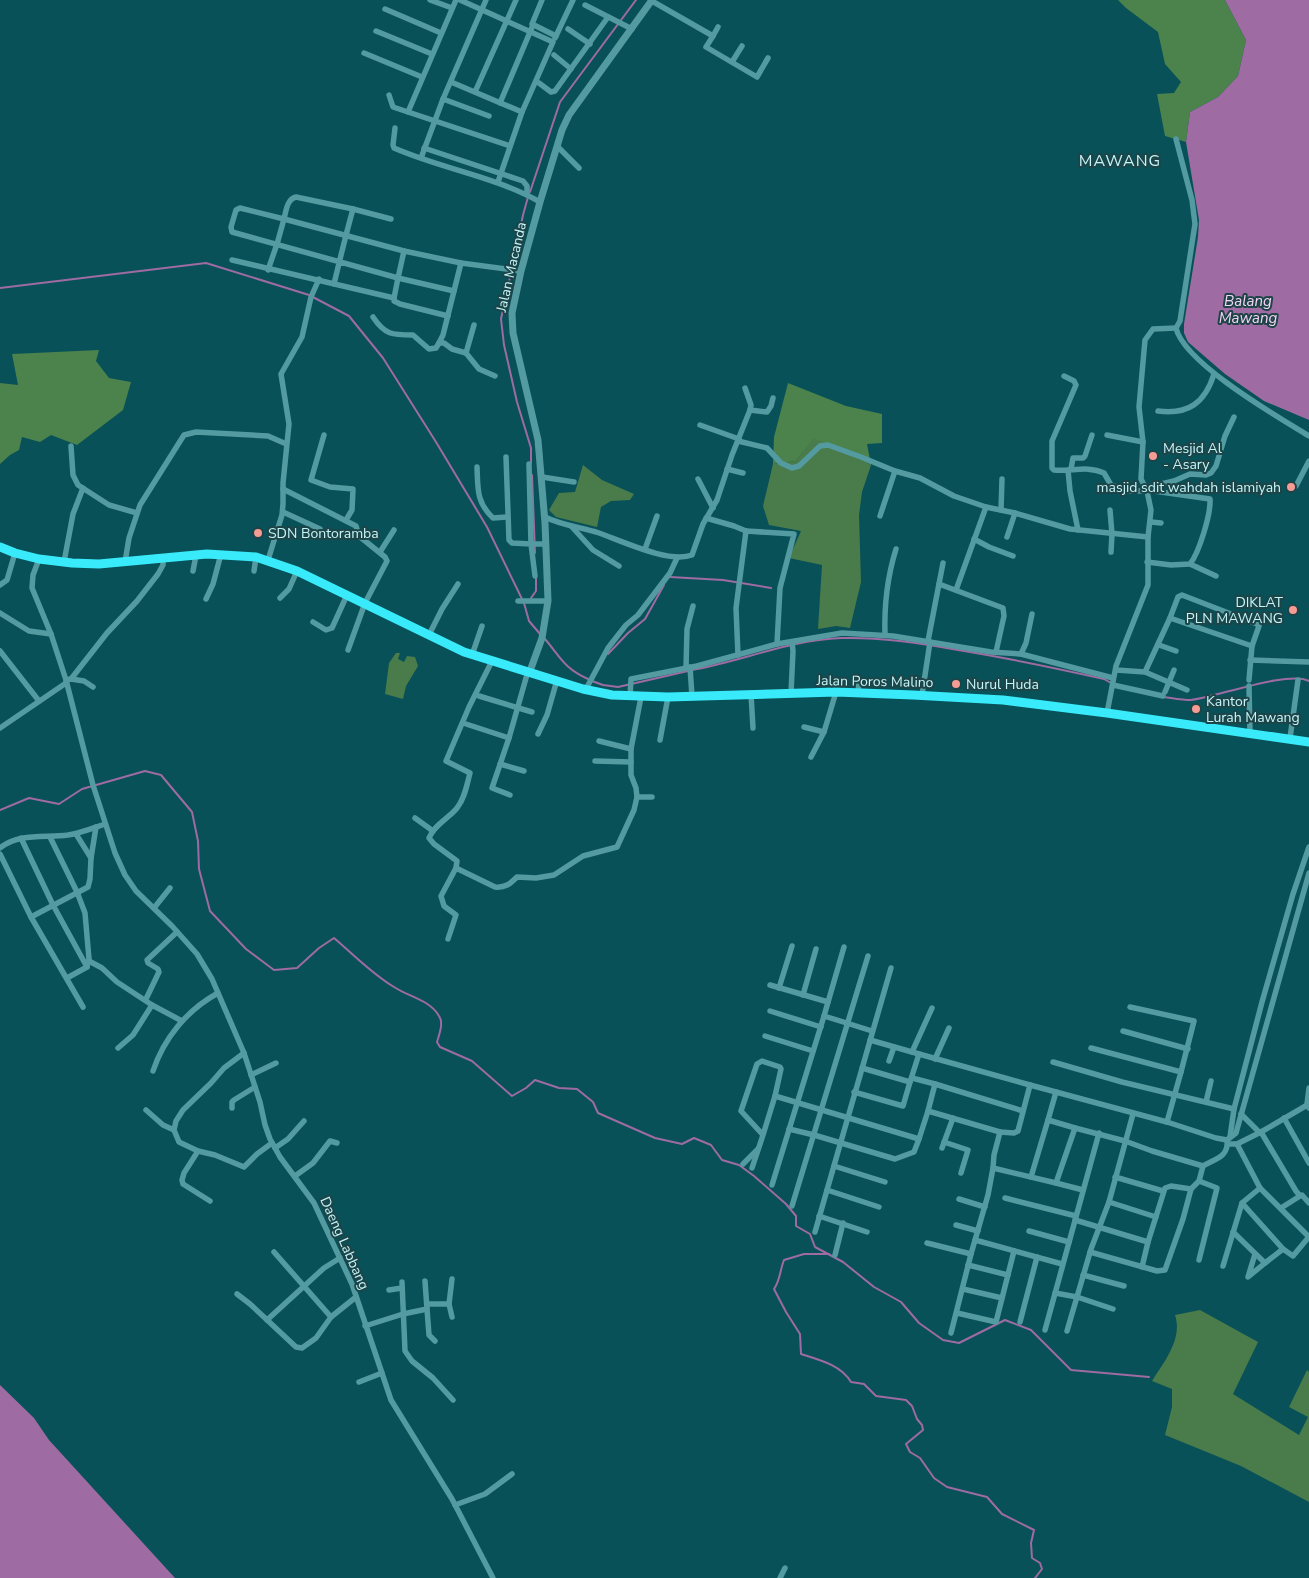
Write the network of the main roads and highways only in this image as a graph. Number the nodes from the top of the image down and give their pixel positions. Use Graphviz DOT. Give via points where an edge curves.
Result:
graph roads {
  1 [pos="0,547"];
  2 [pos="1309,742"];
  1 -- 2 [label="main road, Jalan Poros Malino" via="39,559 99,564 196,555 256,557 298,571 472,655 557,680 589,683 612,695 631,693 641,697 668,697 836,692 922,695 1018,702"];
}
